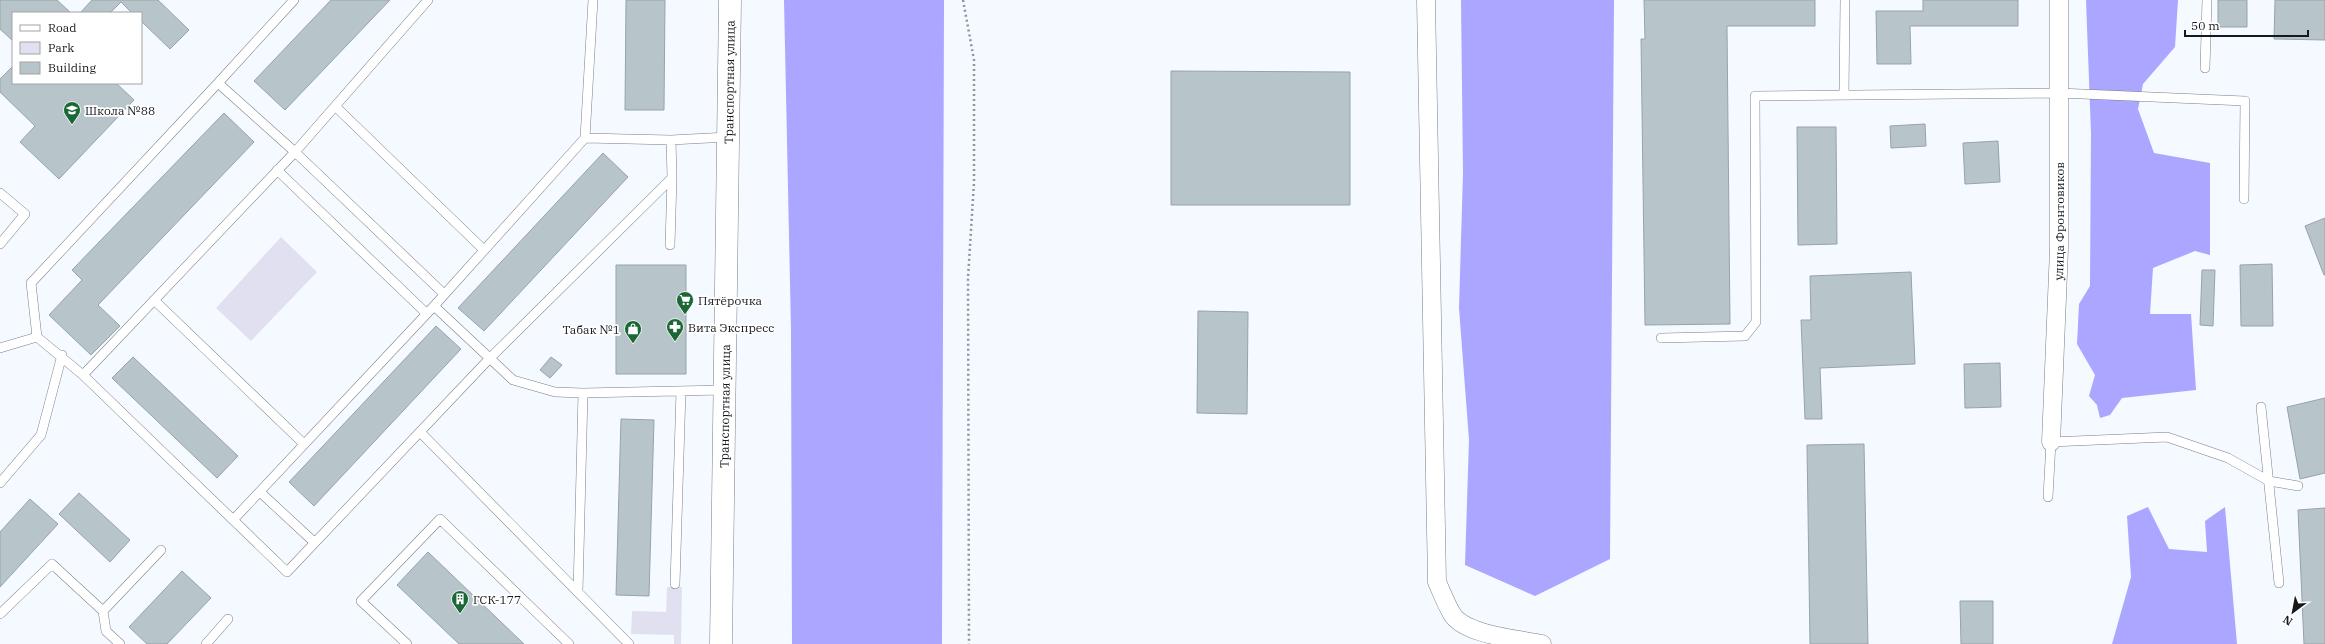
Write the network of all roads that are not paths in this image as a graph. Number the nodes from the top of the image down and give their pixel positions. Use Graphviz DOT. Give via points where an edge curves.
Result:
graph roads {
  1 [pos="294,0"];
  2 [pos="428,0"];
  3 [pos="593,0"];
  4 [pos="730,0"];
  5 [pos="1426,0"];
  6 [pos="1845,0"];
  7 [pos="2059,0"];
  8 [pos="2207,0"];
  9 [pos="2205,68"];
  10 [pos="218,83"];
  11 [pos="2059,93"];
  12 [pos="1844,95"];
  13 [pos="336,107"];
  14 [pos="728,137"];
  15 [pos="585,138"];
  16 [pos="671,140"];
  17 [pos="294,152"];
  18 [pos="277,170"];
  19 [pos="672,178"];
  20 [pos="0,193"];
  21 [pos="2244,200"];
  22 [pos="0,244"];
  23 [pos="670,245"];
  24 [pos="484,250"];
  25 [pos="444,294"];
  26 [pos="154,300"];
  27 [pos="434,306"];
  28 [pos="426,313"];
  29 [pos="37,337"];
  30 [pos="1661,338"];
  31 [pos="0,348"];
  32 [pos="62,355"];
  33 [pos="489,359"];
  34 [pos="83,375"];
  35 [pos="723,390"];
  36 [pos="681,392"];
  37 [pos="583,393"];
  38 [pos="2261,407"];
  39 [pos="420,432"];
  40 [pos="2051,442"];
  41 [pos="304,444"];
  42 [pos="2269,481"];
  43 [pos="0,483"];
  44 [pos="2298,486"];
  45 [pos="260,492"];
  46 [pos="2048,496"];
  47 [pos="234,519"];
  48 [pos="314,542"];
  49 [pos="161,550"];
  50 [pos="2279,583"];
  51 [pos="675,584"];
  52 [pos="578,592"];
  53 [pos="103,611"];
  54 [pos="0,614"];
  55 [pos="228,619"];
  56 [pos="120,644"];
  57 [pos="206,644"];
  58 [pos="407,644"];
  59 [pos="569,644"];
  60 [pos="629,644"];
  61 [pos="721,644"];
  62 [pos="1542,644"];
  1 -- 10 [label="lane"];
  2 -- 13 [label="lane"];
  3 -- 15 [label="lane"];
  4 -- 14 [label="street, Транспортная улица"];
  5 -- 62 [label="street" via="1437,582 1452,615 1462,624 1475,630"];
  6 -- 12 [label="lane"];
  7 -- 11 [label="street, улица Фронтовиков"];
  8 -- 9 [label="lane"];
  10 -- 17 [label="lane"];
  10 -- 29 [label="lane" via="31,283"];
  11 -- 12 [label="lane"];
  11 -- 21 [label="lane" via="2245,101"];
  11 -- 40 [label="street, улица Фронтовиков" via="2059,249"];
  12 -- 30 [label="lane" via="1755,96 1756,322 1745,336"];
  13 -- 17 [label="lane"];
  13 -- 24 [label="lane"];
  14 -- 16 [label="lane"];
  14 -- 35 [label="street, Транспортная улица"];
  15 -- 16 [label="lane"];
  15 -- 24 [label="lane"];
  16 -- 19 [label="lane"];
  17 -- 18 [label="lane"];
  17 -- 25 [label="lane"];
  18 -- 26 [label="lane"];
  18 -- 28 [label="lane"];
  19 -- 23 [label="lane"];
  19 -- 33 [label="lane"];
  20 -- 22 [label="lane" via="25,214"];
  24 -- 25 [label="lane"];
  25 -- 27 [label="lane"];
  26 -- 34 [label="lane"];
  26 -- 41 [label="lane"];
  27 -- 28 [label="lane"];
  27 -- 33 [label="lane"];
  28 -- 41 [label="lane"];
  29 -- 31 [label="lane"];
  29 -- 32 [label="lane"];
  32 -- 34 [label="lane"];
  32 -- 43 [label="lane" via="41,435"];
  33 -- 37 [label="lane" via="513,380 555,392"];
  33 -- 39 [label="lane"];
  34 -- 47 [label="lane"];
  35 -- 36 [label="lane"];
  35 -- 61 [label="street, Транспортная улица"];
  36 -- 37 [label="lane"];
  36 -- 51 [label="lane"];
  37 -- 52 [label="lane"];
  38 -- 42 [label="lane"];
  39 -- 48 [label="lane"];
  39 -- 52 [label="lane"];
  40 -- 42 [label="lane" via="2167,437 2228,458"];
  40 -- 46 [label="lane"];
  41 -- 45 [label="lane"];
  42 -- 44 [label="lane"];
  42 -- 50 [label="lane"];
  45 -- 47 [label="lane"];
  45 -- 48 [label="lane"];
  47 -- 48 [label="lane" via="287,572"];
  49 -- 53 [label="lane"];
  52 -- 60 [label="lane"];
  53 -- 54 [label="lane" via="52,564"];
  53 -- 56 [label="lane" via="106,631"];
  55 -- 57 [label="lane"];
  58 -- 59 [label="lane" via="361,601 440,519"];
}
